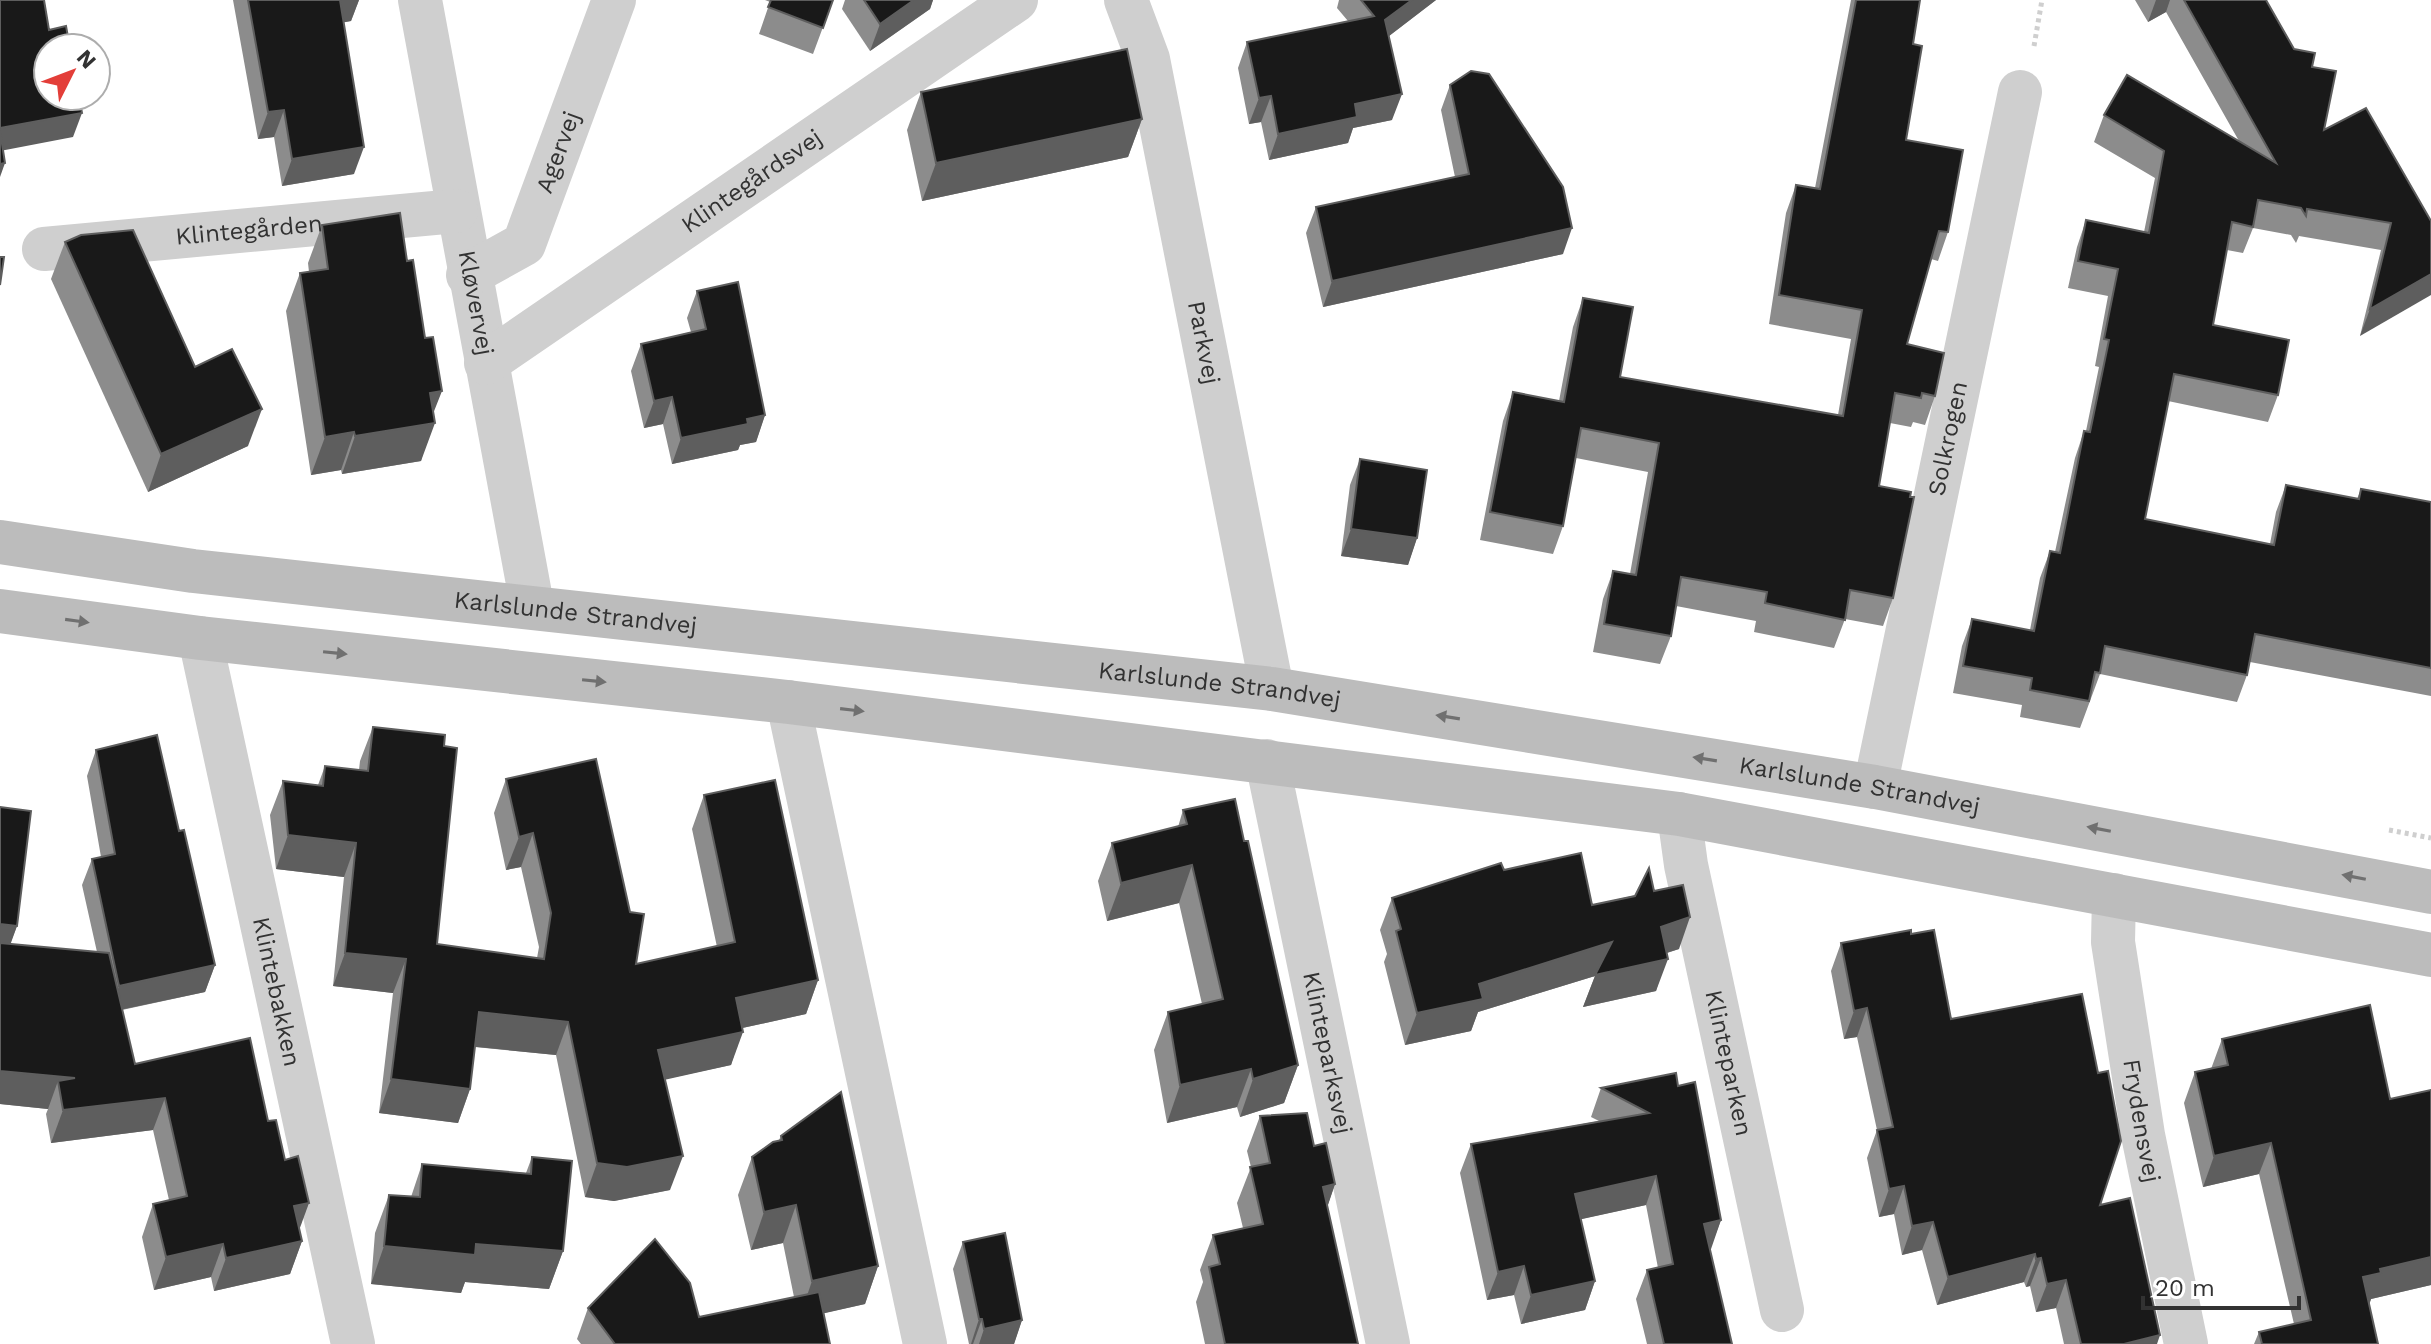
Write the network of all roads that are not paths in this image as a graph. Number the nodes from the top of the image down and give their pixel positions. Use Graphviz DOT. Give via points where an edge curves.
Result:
graph roads {
  1 [pos="420,0"];
  2 [pos="614,0"];
  3 [pos="1016,0"];
  4 [pos="1126,0"];
  5 [pos="2020,92"];
  6 [pos="456,211"];
  7 [pos="44,249"];
  8 [pos="468,275"];
  9 [pos="486,363"];
  10 [pos="0,542"];
  11 [pos="532,605"];
  12 [pos="0,611"];
  13 [pos="200,638"];
  14 [pos="1272,689"];
  15 [pos="788,702"];
  16 [pos="1267,761"];
  17 [pos="1875,787"];
  18 [pos="1679,814"];
  19 [pos="2431,892"];
  20 [pos="2114,895"];
  21 [pos="2431,955"];
  22 [pos="1782,1310"];
  23 [pos="353,1344"];
  24 [pos="925,1344"];
  25 [pos="1388,1344"];
  26 [pos="2186,1344"];
  1 -- 6 [label="street, Kløvervej"];
  2 -- 8 [label="street, Agervej" via="524,244"];
  3 -- 9 [label="street, Klintegårdsvej"];
  4 -- 14 [label="street, Parkvej" via="1148,59"];
  5 -- 17 [label="street, Solkrogen"];
  6 -- 7 [label="street, Klintegården"];
  6 -- 8 [label="street, Kløvervej"];
  8 -- 9 [label="street, Kløvervej"];
  9 -- 11 [label="street, Kløvervej"];
  10 -- 11 [label="main road, Karlslunde Strandvej" via="193,571"];
  11 -- 14 [label="main road, Karlslunde Strandvej"];
  12 -- 13 [label="main road, one-way"];
  13 -- 15 [label="main road, one-way"];
  13 -- 23 [label="street, Klintebakken"];
  17 -- 14 [label="main road, Karlslunde Strandvej, one-way"];
  15 -- 16 [label="main road, one-way"];
  15 -- 24 [label="street"];
  16 -- 18 [label="main road"];
  16 -- 25 [label="street, Klinteparksvej"];
  19 -- 17 [label="main road, Karlslunde Strandvej, one-way"];
  18 -- 20 [label="main road"];
  18 -- 22 [label="street, Klinteparken"];
  20 -- 21 [label="main road"];
  20 -- 26 [label="street, Frydensvej" via="2113,942 2143,1135"];
}
